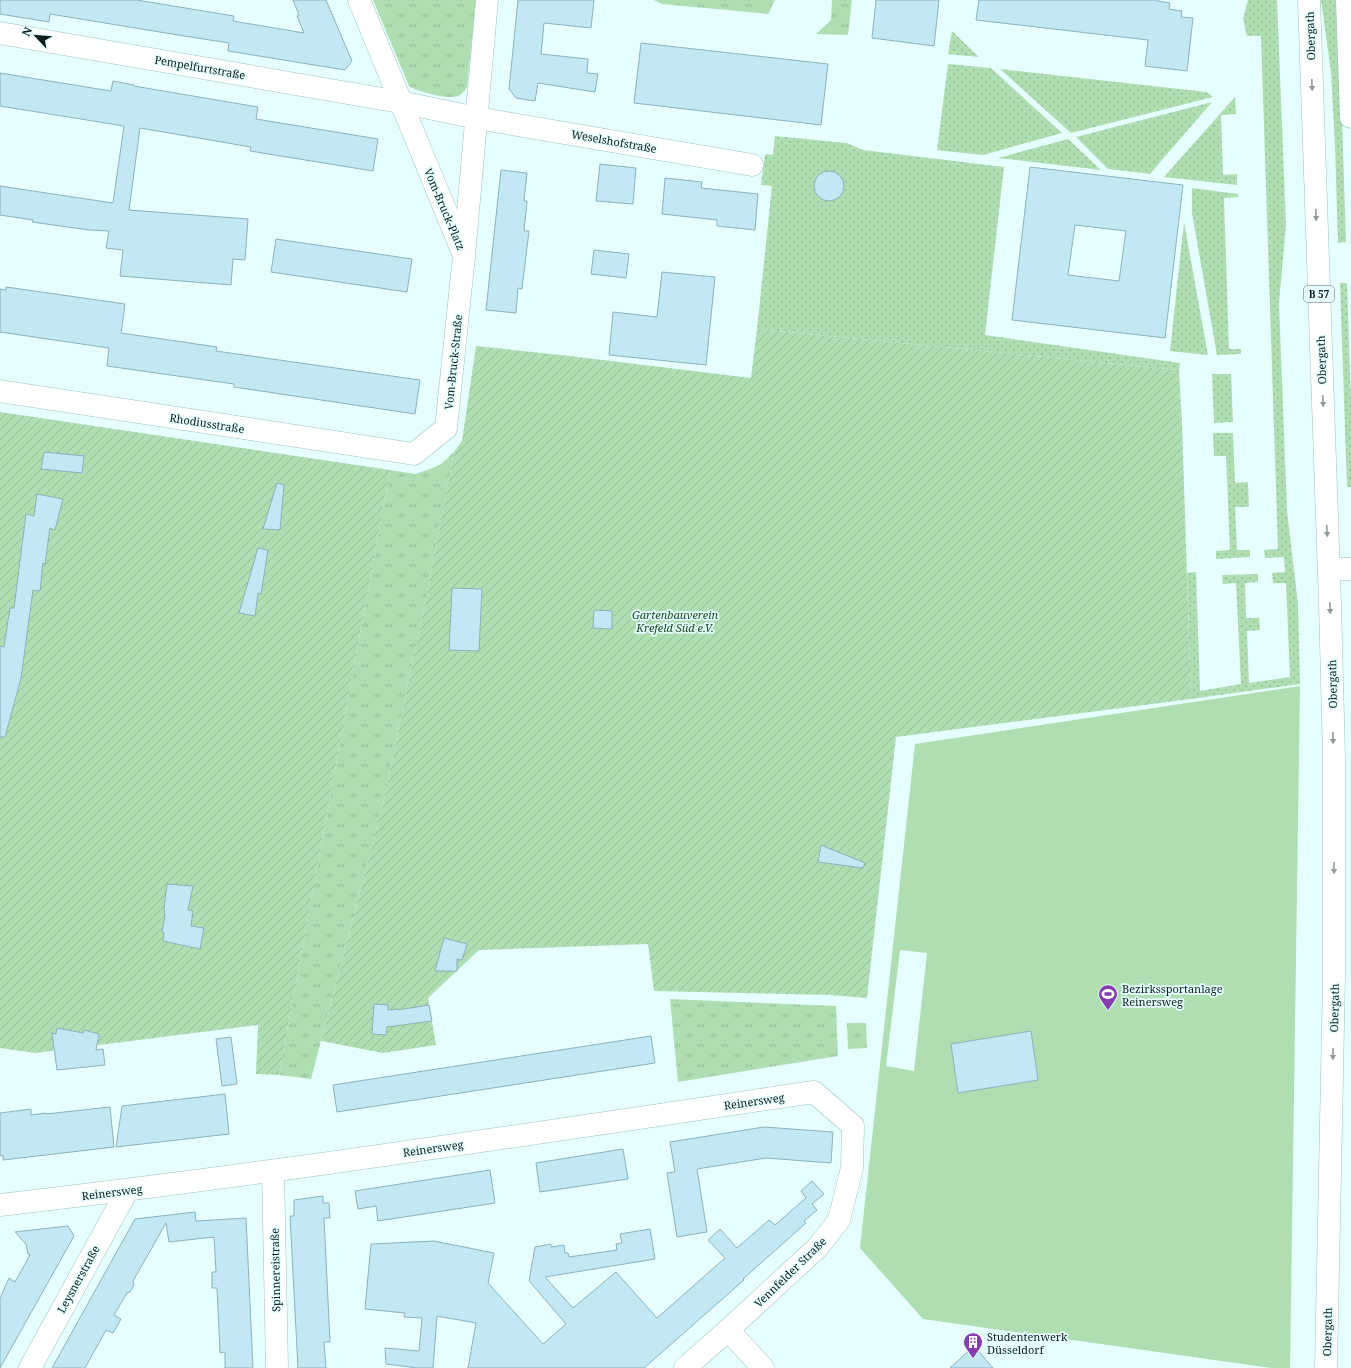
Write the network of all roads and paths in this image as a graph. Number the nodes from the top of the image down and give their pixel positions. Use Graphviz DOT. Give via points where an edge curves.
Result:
graph roads {
  1 [pos="359,0"];
  2 [pos="487,0"];
  3 [pos="1309,0"];
  4 [pos="1347,0"];
  5 [pos="0,33"];
  6 [pos="400,102"];
  7 [pos="1351,116"];
  8 [pos="477,118"];
  9 [pos="752,165"];
  10 [pos="464,256"];
  11 [pos="0,391"];
  12 [pos="414,454"];
  13 [pos="1329,569"];
  14 [pos="1351,569"];
  15 [pos="854,1126"];
  16 [pos="273,1171"];
  17 [pos="127,1191"];
  18 [pos="0,1205"];
  19 [pos="728,1330"];
  20 [pos="30,1368"];
  21 [pos="277,1368"];
  22 [pos="684,1368"];
  23 [pos="763,1368"];
  24 [pos="1326,1368"];
  1 -- 6 [label="street, Vom-Bruck-Platz"];
  2 -- 8 [label="street, Vom-Bruck-Platz"];
  3 -- 13 [label="street, Obergath / B 57, one-way"];
  4 -- 7 [label="street"];
  5 -- 6 [label="street, Pempelfurtstraße"];
  6 -- 8 [label="street"];
  6 -- 10 [label="street, Vom-Bruck-Platz"];
  8 -- 9 [label="street, Weselshofstraße"];
  8 -- 10 [label="street, Vom-Bruck-Platz"];
  10 -- 12 [label="street, Vom-Bruck-Straße" via="446,428"];
  11 -- 12 [label="street, Rhodiusstraße"];
  13 -- 14 [label="street"];
  13 -- 24 [label="street, Obergath / B 57, one-way" via="1334,756 1334,977"];
  15 -- 16 [label="street, Reinersweg" via="814,1092"];
  15 -- 19 [label="street, Vennfelder Straße" via="852,1168 839,1220 818,1247"];
  16 -- 17 [label="street, Reinersweg"];
  16 -- 21 [label="street, Spinnereistraße"];
  17 -- 18 [label="street, Reinersweg"];
  17 -- 20 [label="street, Leysnerstraße"];
  19 -- 22 [label="street, Vennfelder Straße"];
  19 -- 23 [label="street"];
}
